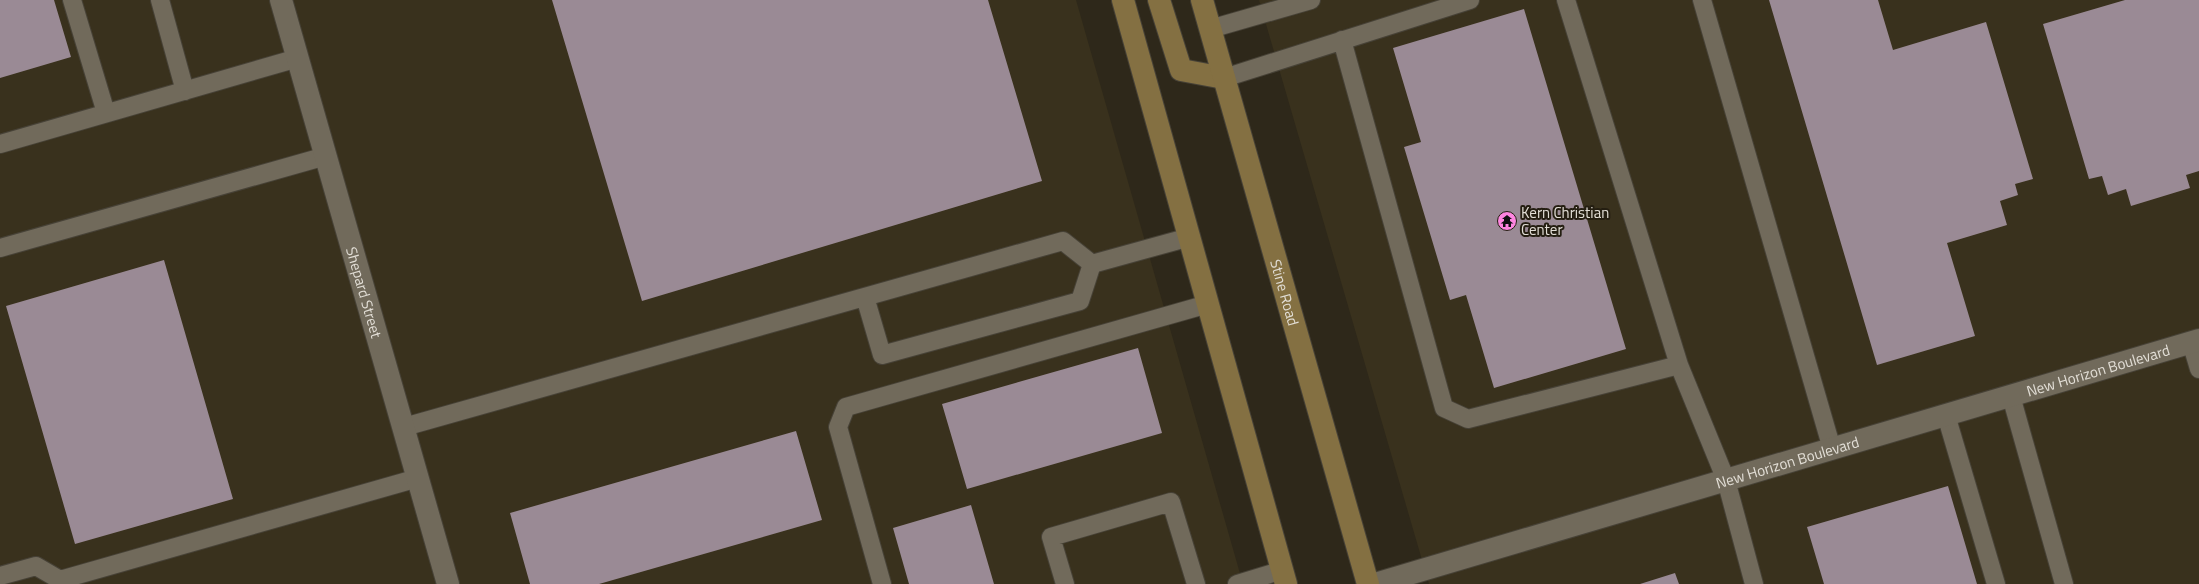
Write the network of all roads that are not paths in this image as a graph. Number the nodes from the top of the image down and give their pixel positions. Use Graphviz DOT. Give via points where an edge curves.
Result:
graph roads {
  1 [pos="72,0"];
  2 [pos="160,0"];
  3 [pos="281,0"];
  4 [pos="1123,0"];
  5 [pos="1159,0"];
  6 [pos="1202,0"];
  7 [pos="1311,0"];
  8 [pos="1470,0"];
  9 [pos="1566,0"];
  10 [pos="1702,0"];
  11 [pos="1210,29"];
  12 [pos="1342,40"];
  13 [pos="298,58"];
  14 [pos="1224,78"];
  15 [pos="185,91"];
  16 [pos="106,114"];
  17 [pos="0,144"];
  18 [pos="326,156"];
  19 [pos="1190,237"];
  20 [pos="0,248"];
  21 [pos="1092,264"];
  22 [pos="865,297"];
  23 [pos="1208,304"];
  24 [pos="2195,341"];
  25 [pos="1679,365"];
  26 [pos="2199,369"];
  27 [pos="2011,396"];
  28 [pos="1946,415"];
  29 [pos="404,427"];
  30 [pos="1832,448"];
  31 [pos="418,478"];
  32 [pos="1726,480"];
  33 [pos="0,576"];
  34 [pos="1285,577"];
  35 [pos="448,584"];
  36 [pos="882,584"];
  37 [pos="1065,584"];
  38 [pos="1196,584"];
  39 [pos="1237,584"];
  40 [pos="1368,584"];
  41 [pos="1375,584"];
  42 [pos="1754,584"];
  43 [pos="1996,584"];
  44 [pos="2064,584"];
  1 -- 16 [label="lane"];
  2 -- 15 [label="lane"];
  3 -- 13 [label="street, Shepard Street"];
  4 -- 19 [label="main road"];
  5 -- 14 [label="main road" via="1181,70"];
  6 -- 11 [label="main road, Stine Road"];
  7 -- 11 [label="lane"];
  8 -- 12 [label="lane"];
  9 -- 25 [label="lane"];
  10 -- 30 [label="lane"];
  11 -- 14 [label="main road, Stine Road"];
  12 -- 14 [label="lane"];
  12 -- 25 [label="lane" via="1444,408 1468,419"];
  13 -- 15 [label="lane"];
  13 -- 18 [label="street, Shepard Street"];
  14 -- 40 [label="main road, Stine Road"];
  15 -- 16 [label="lane"];
  16 -- 17 [label="lane"];
  18 -- 20 [label="lane"];
  18 -- 29 [label="street, Shepard Street"];
  19 -- 21 [label="lane"];
  19 -- 23 [label="main road"];
  21 -- 22 [label="lane" via="1063,241"];
  21 -- 22 [label="lane" via="1080,301 882,355"];
  22 -- 29 [label="lane"];
  23 -- 34 [label="main road"];
  23 -- 36 [label="lane" via="846,407 838,427"];
  24 -- 26 [label="lane"];
  24 -- 27 [label="street, New Horizon Boulevard"];
  25 -- 32 [label="lane"];
  27 -- 28 [label="street, New Horizon Boulevard"];
  27 -- 44 [label="lane"];
  28 -- 30 [label="street, New Horizon Boulevard"];
  28 -- 43 [label="lane"];
  29 -- 31 [label="street, Shepard Street"];
  30 -- 32 [label="street, New Horizon Boulevard"];
  31 -- 33 [label="lane" via="60,580 36,566"];
  31 -- 35 [label="street, Shepard Street"];
  32 -- 41 [label="street, New Horizon Boulevard"];
  32 -- 42 [label="lane"];
  34 -- 39 [label="lane"];
  37 -- 38 [label="lane" via="1051,537 1171,502"];
}
